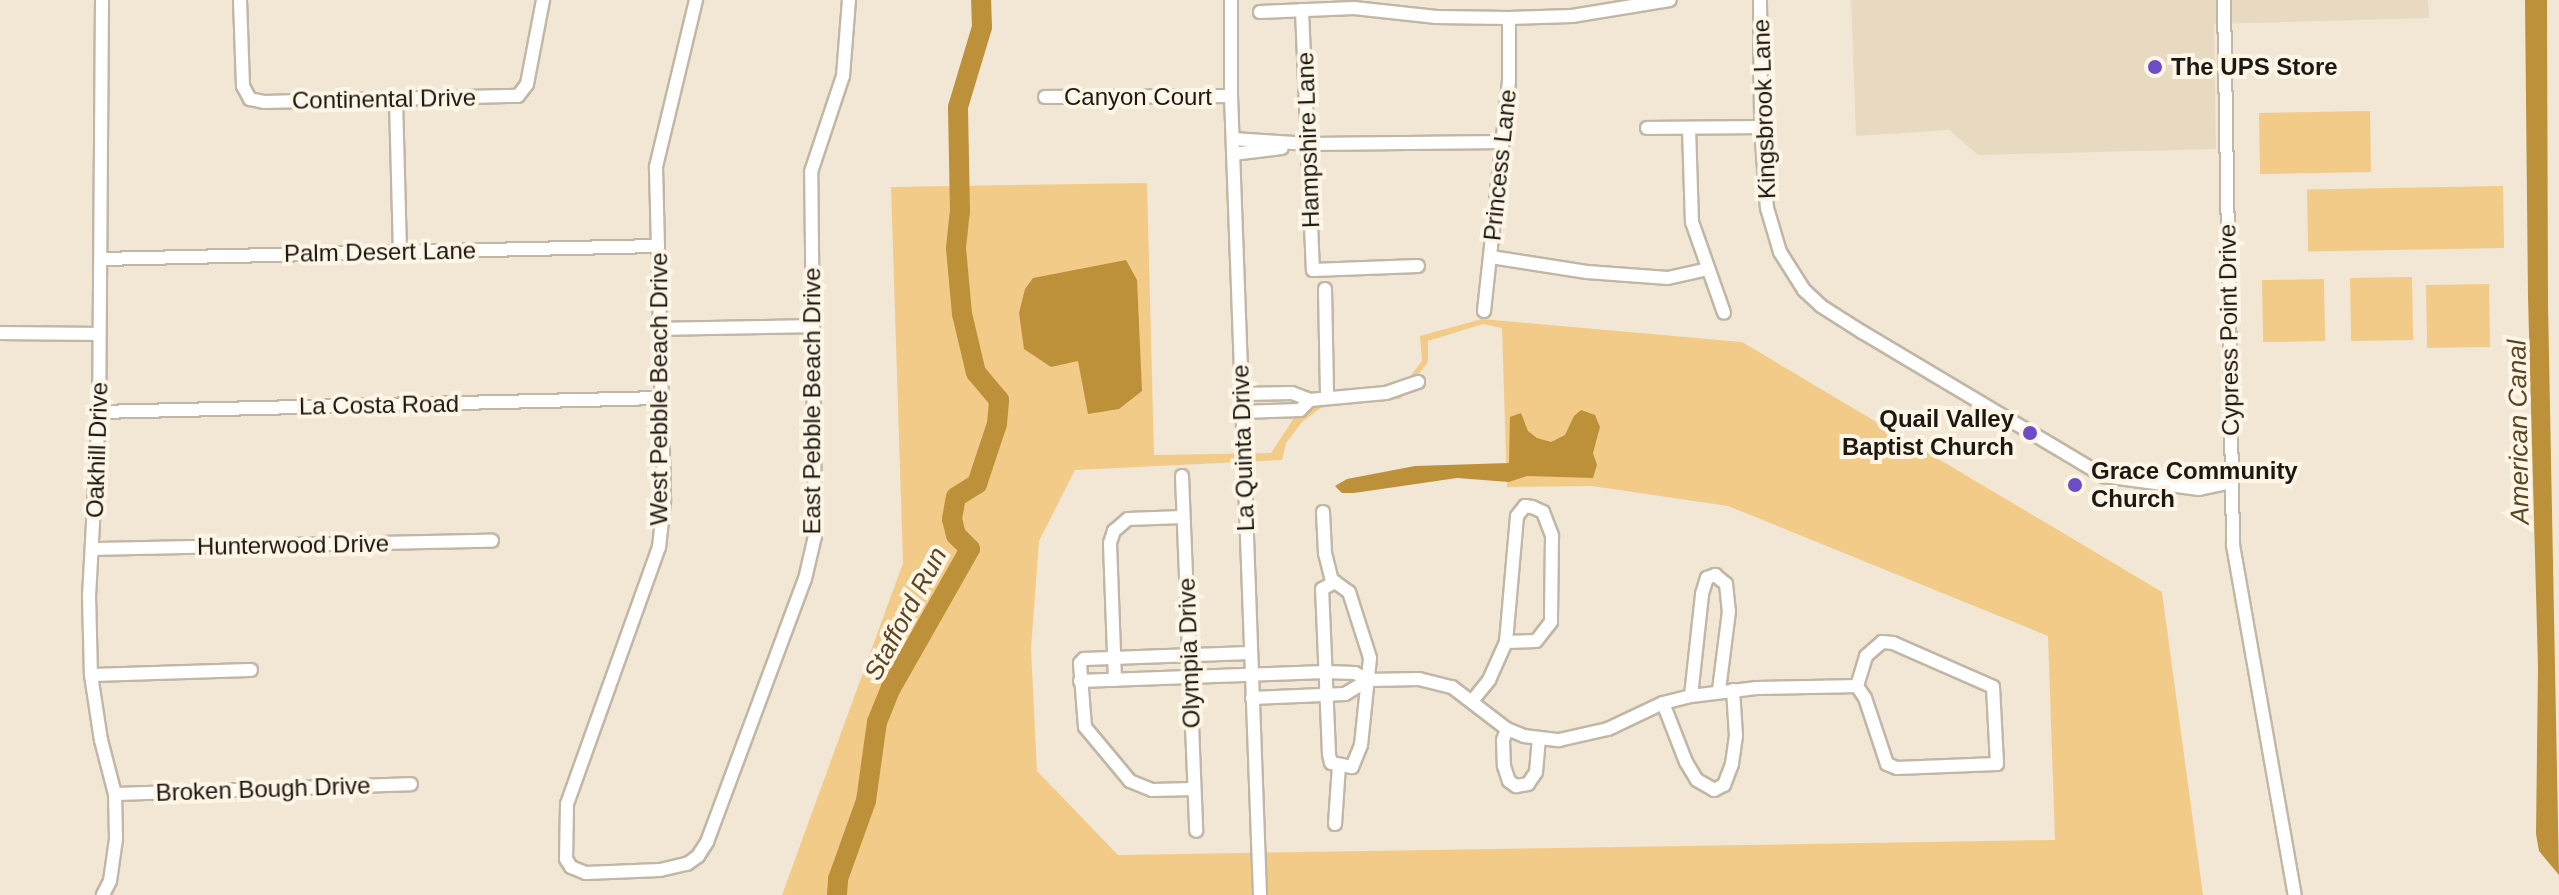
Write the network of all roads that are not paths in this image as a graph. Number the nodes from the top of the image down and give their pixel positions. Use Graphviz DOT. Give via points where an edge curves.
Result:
graph roads {
  1 [pos="102,0"];
  2 [pos="240,0"];
  3 [pos="543,0"];
  4 [pos="696,0"];
  5 [pos="849,0"];
  6 [pos="1231,0"];
  7 [pos="1670,0"];
  8 [pos="1760,0"];
  9 [pos="2224,0"];
  10 [pos="1302,10"];
  11 [pos="1260,12"];
  12 [pos="1509,18"];
  13 [pos="1231,96"];
  14 [pos="1045,97"];
  15 [pos="396,100"];
  16 [pos="1761,127"];
  17 [pos="1647,128"];
  18 [pos="1689,128"];
  19 [pos="1233,139"];
  20 [pos="1503,142"];
  21 [pos="1309,144"];
  22 [pos="1233,154"];
  23 [pos="658,246"];
  24 [pos="400,252"];
  25 [pos="1491,257"];
  26 [pos="101,259"];
  27 [pos="1418,266"];
  28 [pos="1708,269"];
  29 [pos="1325,289"];
  30 [pos="1484,311"];
  31 [pos="1724,313"];
  32 [pos="813,326"];
  33 [pos="660,329"];
  34 [pos="0,333"];
  35 [pos="99,334"];
  36 [pos="1418,382"];
  37 [pos="1241,394"];
  38 [pos="659,398"];
  39 [pos="1327,398"];
  40 [pos="1310,400"];
  41 [pos="99,412"];
  42 [pos="1241,412"];
  43 [pos="1182,476"];
  44 [pos="2231,482"];
  45 [pos="1323,512"];
  46 [pos="1183,517"];
  47 [pos="492,541"];
  48 [pos="94,549"];
  49 [pos="1333,582"];
  50 [pos="1506,642"];
  51 [pos="1250,653"];
  52 [pos="1189,656"];
  53 [pos="1114,658"];
  54 [pos="251,670"];
  55 [pos="1325,672"];
  56 [pos="1251,674"];
  57 [pos="91,675"];
  58 [pos="1190,677"];
  59 [pos="1115,680"];
  60 [pos="1368,680"];
  61 [pos="1080,681"];
  62 [pos="1857,686"];
  63 [pos="1726,690"];
  64 [pos="1326,695"];
  65 [pos="1691,696"];
  66 [pos="1252,698"];
  67 [pos="1473,700"];
  68 [pos="1663,703"];
  69 [pos="1507,729"];
  70 [pos="1539,738"];
  71 [pos="1339,765"];
  72 [pos="411,784"];
  73 [pos="1194,789"];
  74 [pos="115,794"];
  75 [pos="1335,824"];
  76 [pos="1196,831"];
  77 [pos="568,862"];
  78 [pos="103,895"];
  79 [pos="1260,895"];
  80 [pos="2295,895"];
  1 -- 26 [label="street, Oakhill Drive"];
  2 -- 15 [label="street, Continental Drive" via="243,86 250,99"];
  3 -- 15 [label="street, Continental Drive" via="527,84 518,96"];
  4 -- 23 [label="street, West Pebble Beach Drive" via="656,167"];
  5 -- 32 [label="street, East Pebble Beach Drive" via="843,76 811,172"];
  6 -- 13 [label="street, La Quinta Drive"];
  7 -- 12 [label="street" via="1572,16"];
  8 -- 16 [label="street, Kingsbrook Lane"];
  9 -- 44 [label="street, Cypress Point Drive"];
  10 -- 11 [label="street"];
  10 -- 12 [label="street" via="1354,8"];
  10 -- 21 [label="street, Hampshire Lane"];
  12 -- 20 [label="street, Princess Lane"];
  13 -- 14 [label="street, Canyon Court"];
  13 -- 19 [label="street, La Quinta Drive"];
  15 -- 24 [label="street"];
  16 -- 18 [label="street"];
  16 -- 44 [label="street, Kingsbrook Lane" via="1767,208 1775,237 1788,268 1812,298 2104,476 2149,483 2212,476"];
  17 -- 18 [label="street"];
  18 -- 28 [label="street" via="1692,222"];
  19 -- 21 [label="street"];
  19 -- 22 [label="street, La Quinta Drive"];
  20 -- 21 [label="street"];
  20 -- 25 [label="street, Princess Lane"];
  21 -- 22 [label="street"];
  21 -- 27 [label="street, Hampshire Lane" via="1313,270"];
  22 -- 37 [label="street, La Quinta Drive"];
  23 -- 24 [label="street, Palm Desert Lane"];
  23 -- 33 [label="street, West Pebble Beach Drive"];
  24 -- 26 [label="street, Palm Desert Lane"];
  25 -- 28 [label="street" via="1668,278"];
  25 -- 30 [label="street, Princess Lane"];
  26 -- 35 [label="street, Oakhill Drive"];
  28 -- 31 [label="street"];
  29 -- 39 [label="street"];
  32 -- 33 [label="street"];
  32 -- 77 [label="street, East Pebble Beach Drive" via="815,536 805,579 707,842 687,864 674,868 586,873"];
  33 -- 38 [label="street, West Pebble Beach Drive"];
  34 -- 35 [label="street"];
  35 -- 41 [label="street, Oakhill Drive"];
  36 -- 39 [label="street" via="1386,393"];
  37 -- 40 [label="street" via="1292,393"];
  37 -- 42 [label="street, La Quinta Drive"];
  38 -- 41 [label="street, La Costa Road"];
  38 -- 77 [label="street, West Pebble Beach Drive" via="664,502 659,547 567,804"];
  39 -- 40 [label="street"];
  40 -- 42 [label="street" via="1300,410"];
  41 -- 48 [label="street, Oakhill Drive"];
  42 -- 51 [label="street, La Quinta Drive"];
  43 -- 46 [label="street, Olympia Drive"];
  44 -- 80 [label="street, Cypress Point Drive" via="2233,545"];
  45 -- 49 [label="street"];
  46 -- 52 [label="street, Olympia Drive"];
  46 -- 53 [label="street" via="1128,519 1114,531"];
  47 -- 48 [label="street, Hunterwood Drive"];
  48 -- 57 [label="street, Oakhill Drive"];
  49 -- 55 [label="street" via="1322,589"];
  49 -- 60 [label="street" via="1349,592 1370,658"];
  50 -- 50 [label="street" via="1536,641 1551,622 1552,536 1543,512 1532,507 1525,506 1517,516"];
  50 -- 67 [label="street" via="1489,680"];
  51 -- 52 [label="street"];
  51 -- 56 [label="street, La Quinta Drive"];
  52 -- 53 [label="street"];
  52 -- 58 [label="street, Olympia Drive"];
  53 -- 59 [label="street"];
  53 -- 61 [label="street" via="1084,659"];
  54 -- 57 [label="street"];
  55 -- 56 [label="street"];
  55 -- 60 [label="street" via="1355,673"];
  55 -- 64 [label="street"];
  56 -- 58 [label="street"];
  56 -- 66 [label="street, La Quinta Drive"];
  57 -- 74 [label="street, Oakhill Drive"];
  58 -- 59 [label="street"];
  58 -- 73 [label="street, Olympia Drive"];
  59 -- 61 [label="street"];
  60 -- 64 [label="street" via="1345,694"];
  60 -- 67 [label="street" via="1436,682"];
  60 -- 71 [label="street" via="1357,760 1352,767"];
  61 -- 73 [label="street" via="1085,727 1130,781 1152,790"];
  62 -- 62 [label="street" via="1887,764 1997,764 1993,687 1882,642 1866,656"];
  62 -- 63 [label="street"];
  63 -- 65 [label="street"];
  63 -- 65 [label="street" via="1729,611 1726,584 1715,575 1703,585"];
  63 -- 68 [label="street" via="1734,752 1724,785 1714,790 1697,780 1686,762"];
  64 -- 66 [label="street"];
  64 -- 71 [label="street" via="1329,754 1331,763"];
  65 -- 68 [label="street"];
  66 -- 79 [label="street, La Quinta Drive"];
  67 -- 69 [label="street"];
  68 -- 70 [label="street" via="1595,734"];
  69 -- 70 [label="street"];
  69 -- 70 [label="street" via="1504,766 1516,786 1528,784 1536,772"];
  71 -- 75 [label="street"];
  72 -- 74 [label="street, Broken Bough Drive"];
  73 -- 76 [label="street, Olympia Drive"];
  74 -- 78 [label="street, Oakhill Drive" via="116,839"];
}
